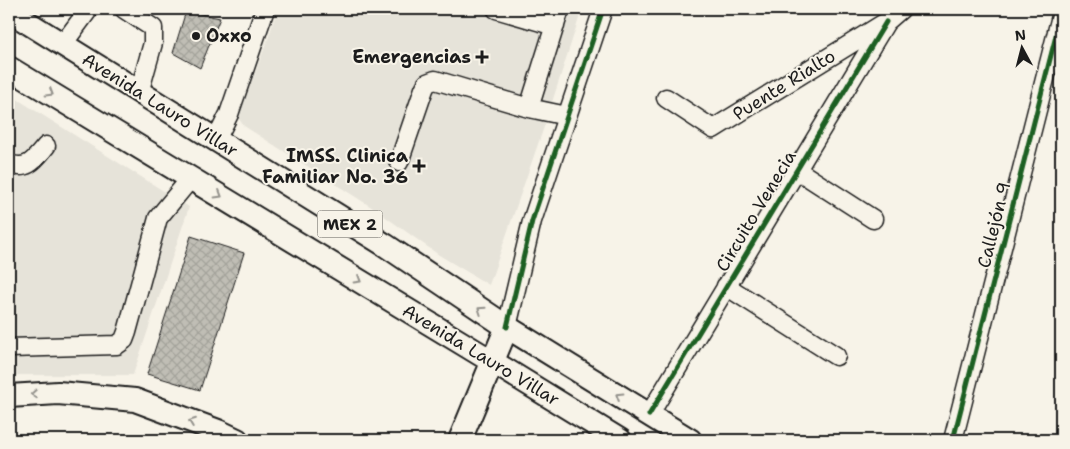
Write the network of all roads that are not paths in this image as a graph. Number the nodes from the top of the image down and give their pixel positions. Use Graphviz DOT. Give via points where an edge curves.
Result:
graph roads {
  1 [pos="89,9"];
  2 [pos="124,9"];
  3 [pos="265,9"];
  4 [pos="496,9"];
  5 [pos="603,9"];
  6 [pos="901,9"];
  7 [pos="9,11"];
  8 [pos="1061,16"];
  9 [pos="557,17"];
  10 [pos="886,22"];
  11 [pos="64,44"];
  12 [pos="9,68"];
  13 [pos="139,93"];
  14 [pos="666,98"];
  15 [pos="529,108"];
  16 [pos="568,116"];
  17 [pos="216,140"];
  18 [pos="46,146"];
  19 [pos="399,162"];
  20 [pos="9,164"];
  21 [pos="797,170"];
  22 [pos="191,178"];
  23 [pos="873,218"];
  24 [pos="726,286"];
  25 [pos="507,327"];
  26 [pos="9,348"];
  27 [pos="836,356"];
  28 [pos="493,362"];
  29 [pos="9,396"];
  30 [pos="649,415"];
  31 [pos="237,440"];
  32 [pos="460,440"];
  33 [pos="620,440"];
  34 [pos="690,440"];
  35 [pos="953,440"];
  1 -- 11 [label="street"];
  2 -- 13 [label="street" via="153,28 153,43"];
  3 -- 17 [label="street" via="229,114"];
  4 -- 9 [label="street"];
  5 -- 16 [label="street"];
  6 -- 10 [label="street, Puente Rialto"];
  7 -- 11 [label="main road, Avenida Lauro Villar / MEX 2"];
  8 -- 35 [label="street, Callejón 9"];
  9 -- 15 [label="street"];
  10 -- 14 [label="street, Puente Rialto" via="713,129"];
  10 -- 21 [label="street, Circuito Venecia"];
  11 -- 13 [label="main road, Avenida Lauro Villar / MEX 2"];
  12 -- 22 [label="main road, Avenida Lauro Villar / MEX 2, one-way"];
  13 -- 17 [label="main road, Avenida Lauro Villar / MEX 2"];
  15 -- 16 [label="street"];
  15 -- 19 [label="street" via="435,80 427,83"];
  16 -- 25 [label="street" via="532,221"];
  25 -- 17 [label="main road, Avenida Lauro Villar / MEX 2, one-way" via="385,245"];
  18 -- 20 [label="street" via="33,162 22,166"];
  21 -- 23 [label="street"];
  21 -- 24 [label="street, Circuito Venecia"];
  22 -- 26 [label="street" via="158,218 124,340 118,345"];
  22 -- 28 [label="main road, Avenida Lauro Villar / MEX 2, one-way"];
  24 -- 27 [label="street"];
  24 -- 30 [label="street, Circuito Venecia"];
  25 -- 28 [label="main road"];
  30 -- 25 [label="main road, Avenida Lauro Villar / MEX 2, one-way"];
  28 -- 32 [label="main road"];
  28 -- 33 [label="main road, Avenida Lauro Villar / MEX 2"];
  31 -- 29 [label="main road, one-way" via="135,400 58,392"];
  30 -- 34 [label="main road, Avenida Lauro Villar / MEX 2"];
}
